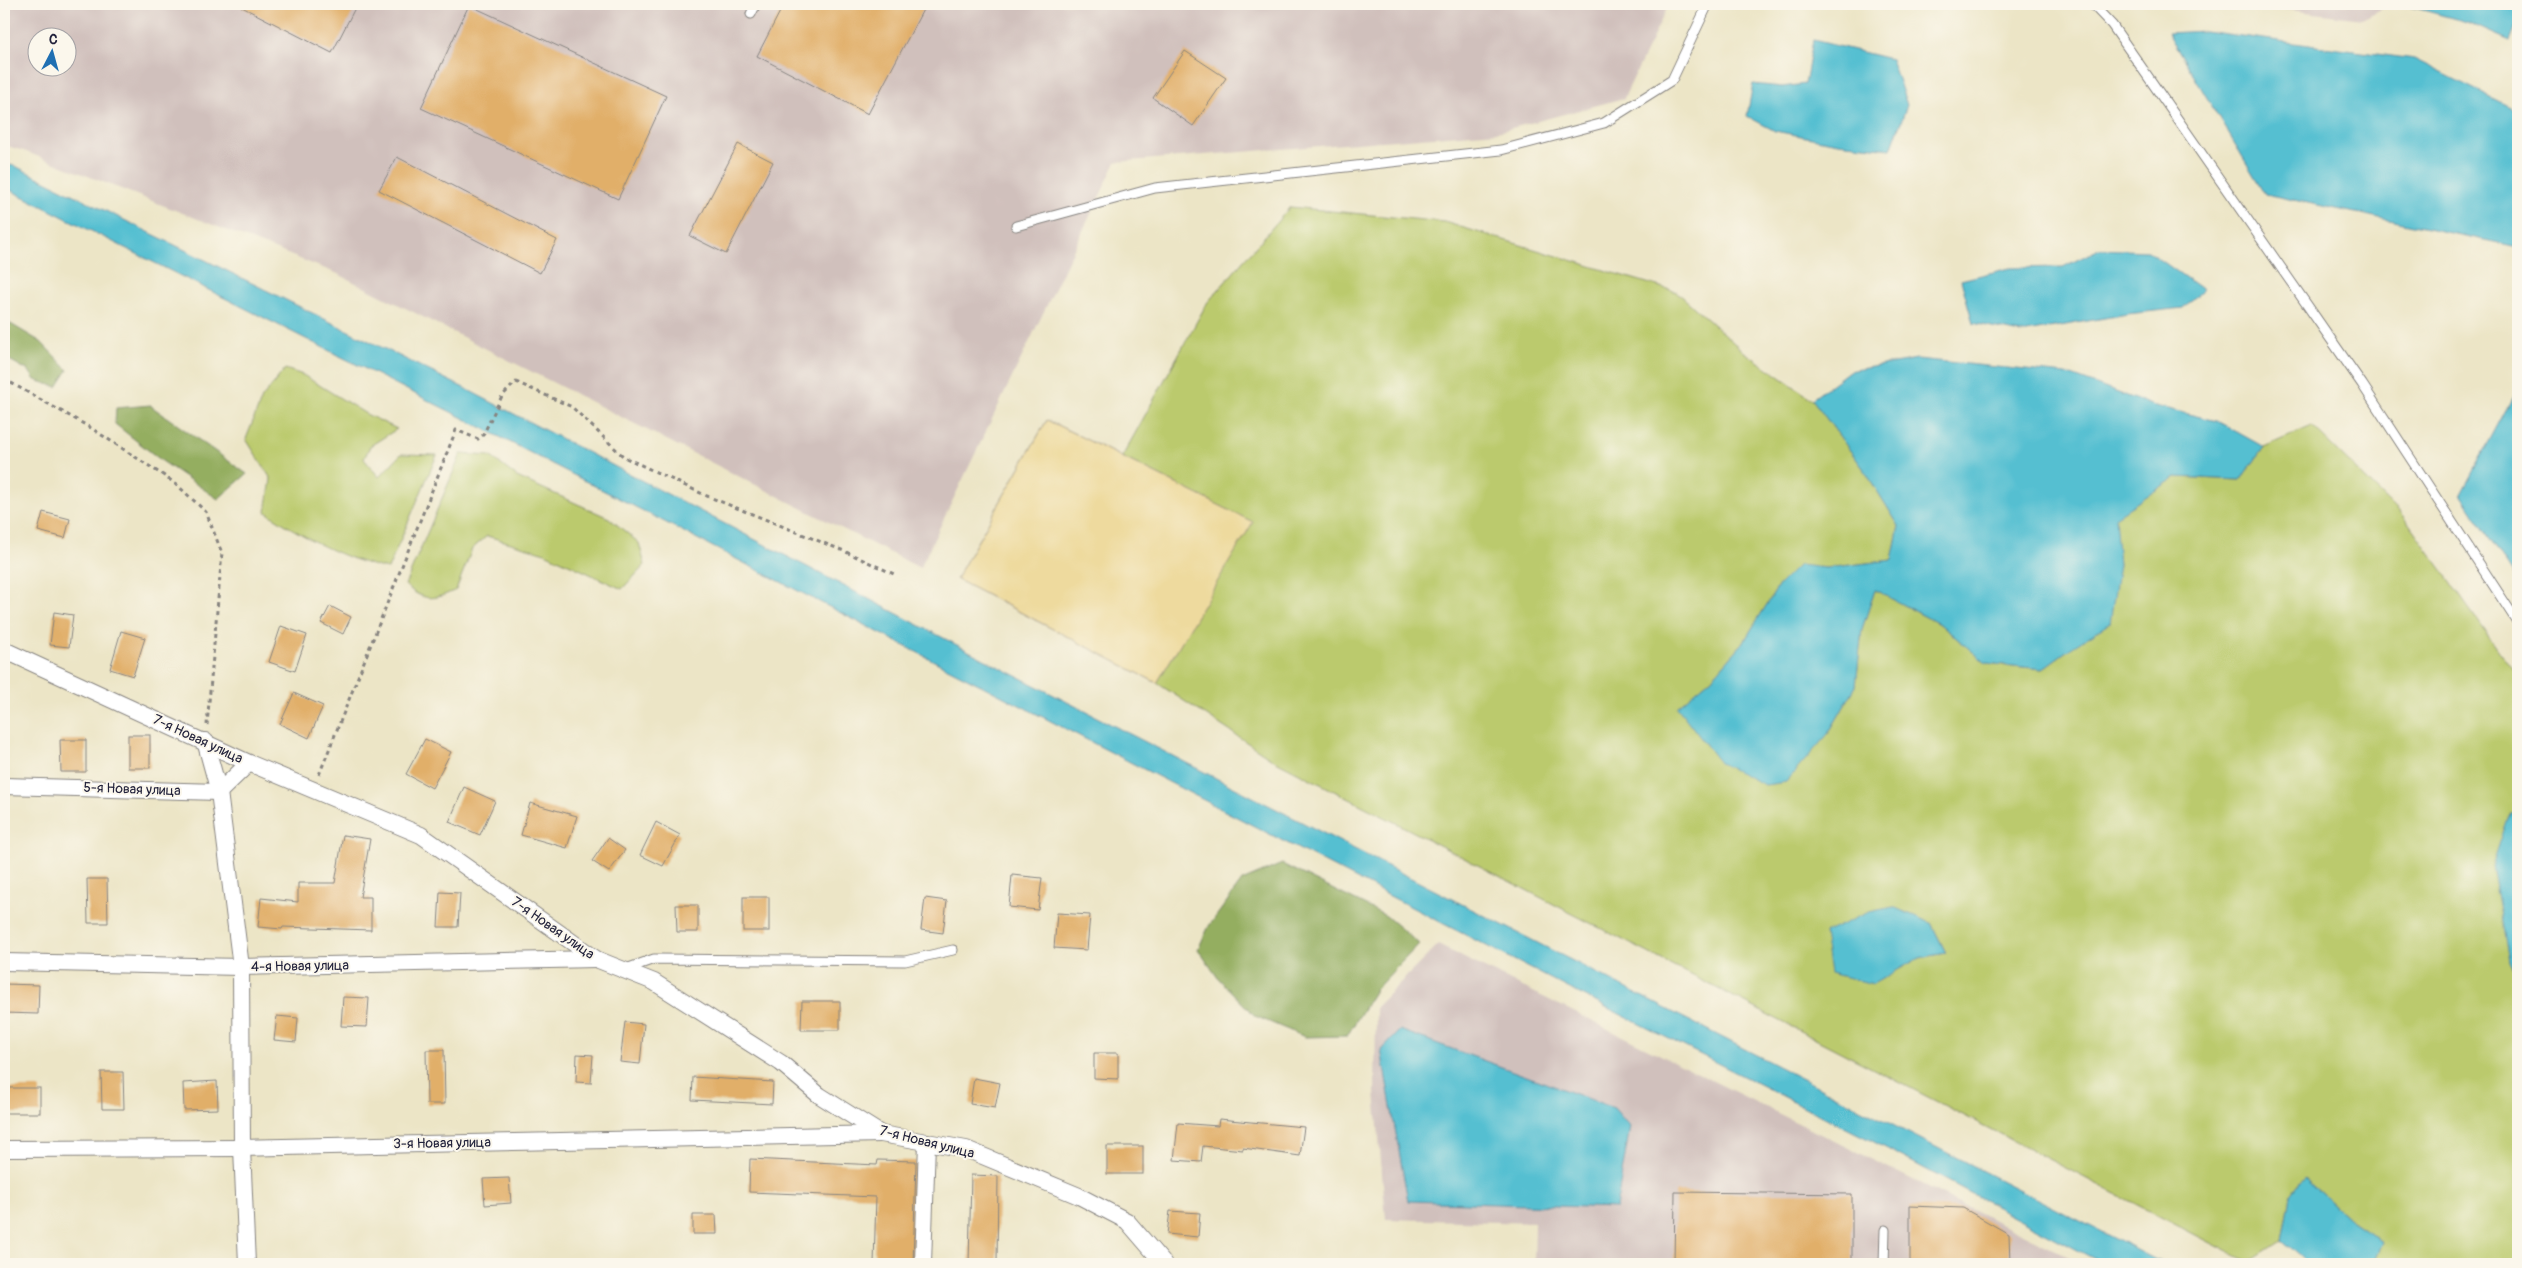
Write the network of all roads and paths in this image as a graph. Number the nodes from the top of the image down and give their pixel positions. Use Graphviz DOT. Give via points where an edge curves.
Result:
graph roads {
  1 [pos="756,4"];
  2 [pos="1708,4"];
  3 [pos="2092,4"];
  4 [pos="751,14"];
  5 [pos="1016,226"];
  6 [pos="4,379"];
  7 [pos="896,575"];
  8 [pos="2518,623"];
  9 [pos="4,650"];
  10 [pos="205,741"];
  11 [pos="249,763"];
  12 [pos="4,786"];
  13 [pos="314,790"];
  14 [pos="219,792"];
  15 [pos="953,950"];
  16 [pos="596,959"];
  17 [pos="4,962"];
  18 [pos="240,967"];
  19 [pos="624,970"];
  20 [pos="881,1134"];
  21 [pos="927,1142"];
  22 [pos="242,1148"];
  23 [pos="4,1150"];
  24 [pos="1885,1230"];
  25 [pos="247,1264"];
  26 [pos="923,1264"];
  27 [pos="1164,1264"];
  28 [pos="1884,1264"];
  1 -- 4 [label="lane"];
  2 -- 5 [label="lane" via="1672,80 1604,123 1501,150 1155,188"];
  3 -- 8 [label="lane" via="2112,25 2362,384"];
  6 -- 10 [label="path" via="91,428 175,483 206,512 222,553"];
  7 -- 13 [label="path" via="707,496 624,457 572,407 516,382 502,396 483,436 478,439 456,430"];
  9 -- 10 [label="street, 7-я Новая улица"];
  10 -- 11 [label="street, 7-я Новая улица"];
  10 -- 14 [label="street"];
  11 -- 13 [label="street, 7-я Новая улица"];
  11 -- 14 [label="street"];
  12 -- 14 [label="street, 5-я Новая улица"];
  13 -- 16 [label="street, 7-я Новая улица" via="421,835"];
  14 -- 18 [label="street"];
  15 -- 19 [label="lane" via="904,961 654,959"];
  16 -- 18 [label="street, 4-я Новая улица"];
  16 -- 19 [label="street, 7-я Новая улица"];
  17 -- 18 [label="street, 4-я Новая улица"];
  18 -- 22 [label="street"];
  19 -- 20 [label="street, 7-я Новая улица" via="654,982 781,1063 820,1095"];
  20 -- 21 [label="street, 7-я Новая улица"];
  20 -- 22 [label="street, 3-я Новая улица"];
  21 -- 26 [label="street"];
  21 -- 27 [label="street, 7-я Новая улица" via="966,1149 1079,1196 1127,1221"];
  22 -- 23 [label="street, 3-я Новая улица"];
  22 -- 25 [label="street"];
  24 -- 28 [label="lane"];
}
